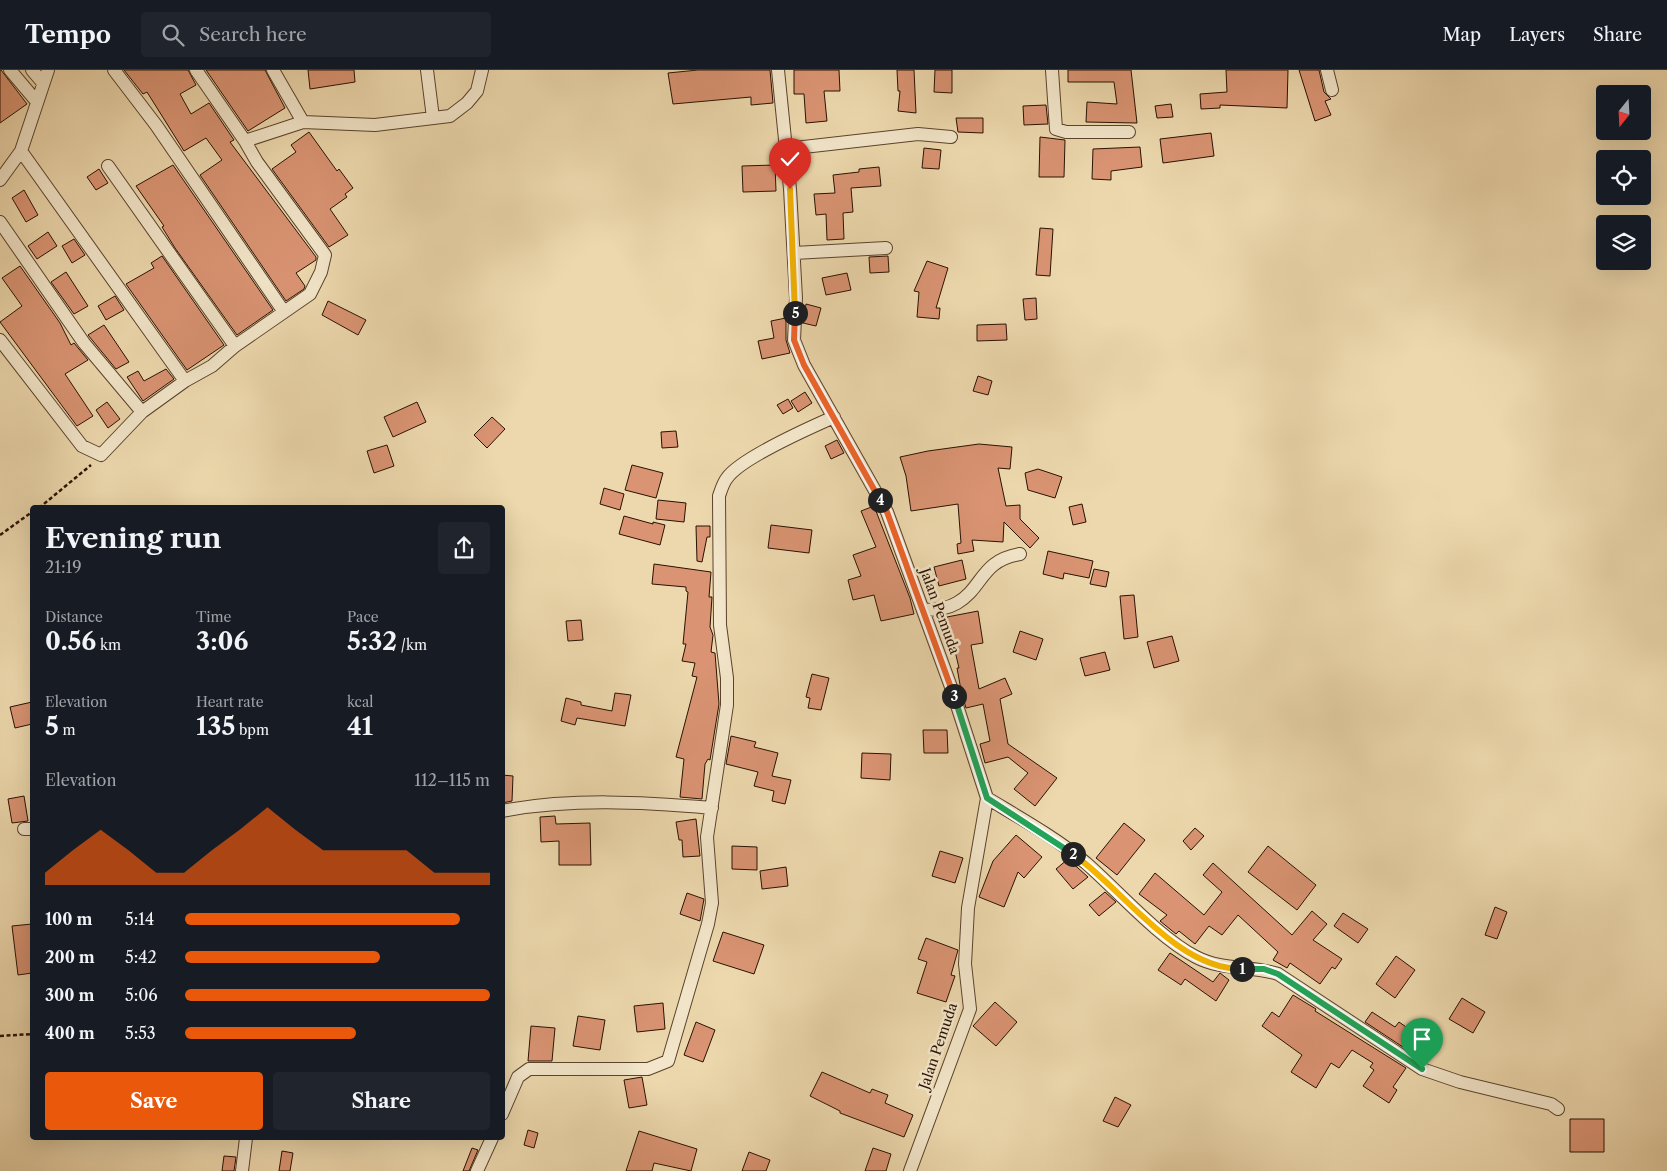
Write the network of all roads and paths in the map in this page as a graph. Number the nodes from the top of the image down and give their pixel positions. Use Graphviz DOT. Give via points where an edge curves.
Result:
graph roads {
  1 [pos="10,70"];
  2 [pos="32,70"];
  3 [pos="48,70"];
  4 [pos="114,70"];
  5 [pos="196,70"];
  6 [pos="273,70"];
  7 [pos="427,70"];
  8 [pos="482,70"];
  9 [pos="778,70"];
  10 [pos="1052,70"];
  11 [pos="1327,70"];
  12 [pos="43,83"];
  13 [pos="1332,90"];
  14 [pos="37,102"];
  15 [pos="433,118"];
  16 [pos="303,122"];
  17 [pos="1129,132"];
  18 [pos="951,137"];
  19 [pos="245,141"];
  20 [pos="786,148"];
  21 [pos="21,151"];
  22 [pos="108,166"];
  23 [pos="2,173"];
  24 [pos="0,222"];
  25 [pos="886,248"];
  26 [pos="794,254"];
  27 [pos="284,312"];
  28 [pos="0,340"];
  29 [pos="235,346"];
  30 [pos="185,382"];
  31 [pos="142,412"];
  32 [pos="834,417"];
  33 [pos="101,455"];
  34 [pos="43,505"];
  35 [pos="30,513"];
  36 [pos="0,535"];
  37 [pos="1020,554"];
  38 [pos="923,610"];
  39 [pos="987,798"];
  40 [pos="712,808"];
  41 [pos="505,810"];
  42 [pos="30,1034"];
  43 [pos="0,1036"];
  44 [pos="505,1107"];
  45 [pos="1558,1109"];
  46 [pos="246,1140"];
  47 [pos="491,1140"];
  48 [pos="242,1171"];
  49 [pos="477,1171"];
  50 [pos="910,1171"];
  1 -- 14 [label="street"];
  2 -- 12 [label="street"];
  3 -- 12 [label="street"];
  4 -- 27 [label="street" via="156,125"];
  5 -- 19 [label="street"];
  6 -- 16 [label="street"];
  7 -- 15 [label="street"];
  8 -- 15 [label="street" via="476,91 467,103 450,116"];
  9 -- 20 [label="street, Jalan Pemuda"];
  10 -- 17 [label="street" via="1056,128 1066,132"];
  11 -- 13 [label="street"];
  12 -- 14 [label="street"];
  14 -- 21 [label="street"];
  15 -- 16 [label="street" via="375,125"];
  16 -- 19 [label="street"];
  18 -- 20 [label="street" via="918,134"];
  19 -- 27 [label="street" via="325,255 322,272 310,294"];
  20 -- 26 [label="street, Jalan Pemuda"];
  21 -- 23 [label="street"];
  21 -- 30 [label="street"];
  22 -- 29 [label="street"];
  24 -- 31 [label="street" via="84,343"];
  25 -- 26 [label="street"];
  26 -- 32 [label="street, Jalan Pemuda" via="794,340 804,365"];
  27 -- 29 [label="street"];
  28 -- 33 [label="street" via="82,446"];
  29 -- 30 [label="street" via="212,366"];
  30 -- 31 [label="street"];
  31 -- 33 [label="street"];
  32 -- 38 [label="street, Jalan Pemuda" via="887,512"];
  32 -- 40 [label="street" via="739,466 726,478 719,496 720,625 727,705"];
  33 -- 34 [label="path"];
  35 -- 36 [label="path"];
  37 -- 38 [label="street" via="994,563 957,604 938,610"];
  38 -- 39 [label="street, Jalan Pemuda" via="952,687"];
  39 -- 45 [label="street" via="1084,862 1171,942 1197,958 1223,967 1264,969 1278,974 1422,1069 1460,1082 1551,1104"];
  39 -- 50 [label="street, Jalan Pemuda" via="968,908 965,964 970,1009"];
  40 -- 41 [label="street" via="649,803 541,803"];
  40 -- 44 [label="street" via="707,837 712,903 668,1061 648,1069 529,1070 518,1077"];
  42 -- 43 [label="path"];
  46 -- 48 [label="street"];
  47 -- 49 [label="street"];
}
